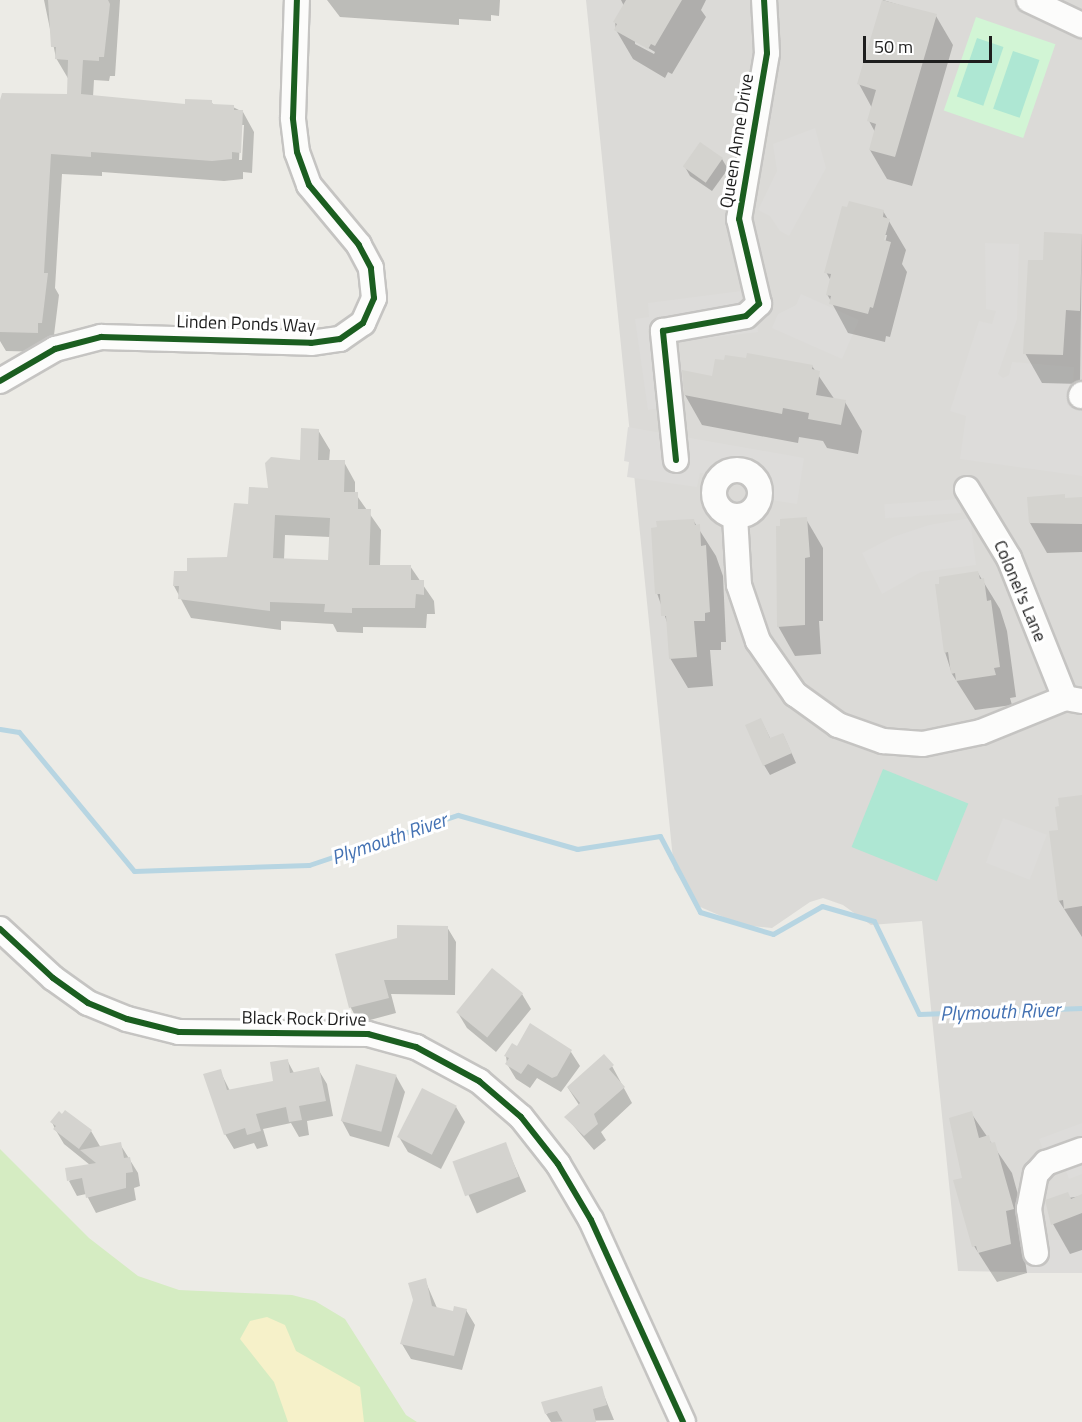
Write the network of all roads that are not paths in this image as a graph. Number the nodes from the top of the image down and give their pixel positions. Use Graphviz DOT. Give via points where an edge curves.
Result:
graph roads {
  1 [pos="297,0"];
  2 [pos="765,0"];
  3 [pos="1029,0"];
  4 [pos="1082,25"];
  5 [pos="0,381"];
  6 [pos="676,460"];
  7 [pos="967,489"];
  8 [pos="735,516"];
  9 [pos="1073,700"];
  10 [pos="0,929"];
  11 [pos="1082,1150"];
  12 [pos="1036,1253"];
  13 [pos="683,1422"];
  1 -- 5 [label="street, Linden Ponds Way" via="293,118 297,153 309,185 359,245 371,268 374,298 363,323 340,339 311,343 101,337 55,349"];
  2 -- 6 [label="street, Queen Anne Drive" via="767,52 740,219 759,304 746,316 663,331"];
  3 -- 4 [label="street"];
  7 -- 9 [label="street, Colonel's Lane" via="1008,558"];
  8 -- 9 [label="street, Colonel's Lane" via="738,574 750,624 795,694 829,720 883,741 923,744 981,732"];
  10 -- 13 [label="street, Black Rock Drive" via="53,978 88,1003 127,1019 179,1032 368,1034 416,1047 479,1081 521,1116 558,1164 591,1220"];
  11 -- 12 [label="street" via="1046,1163 1036,1174 1029,1209"];
}
